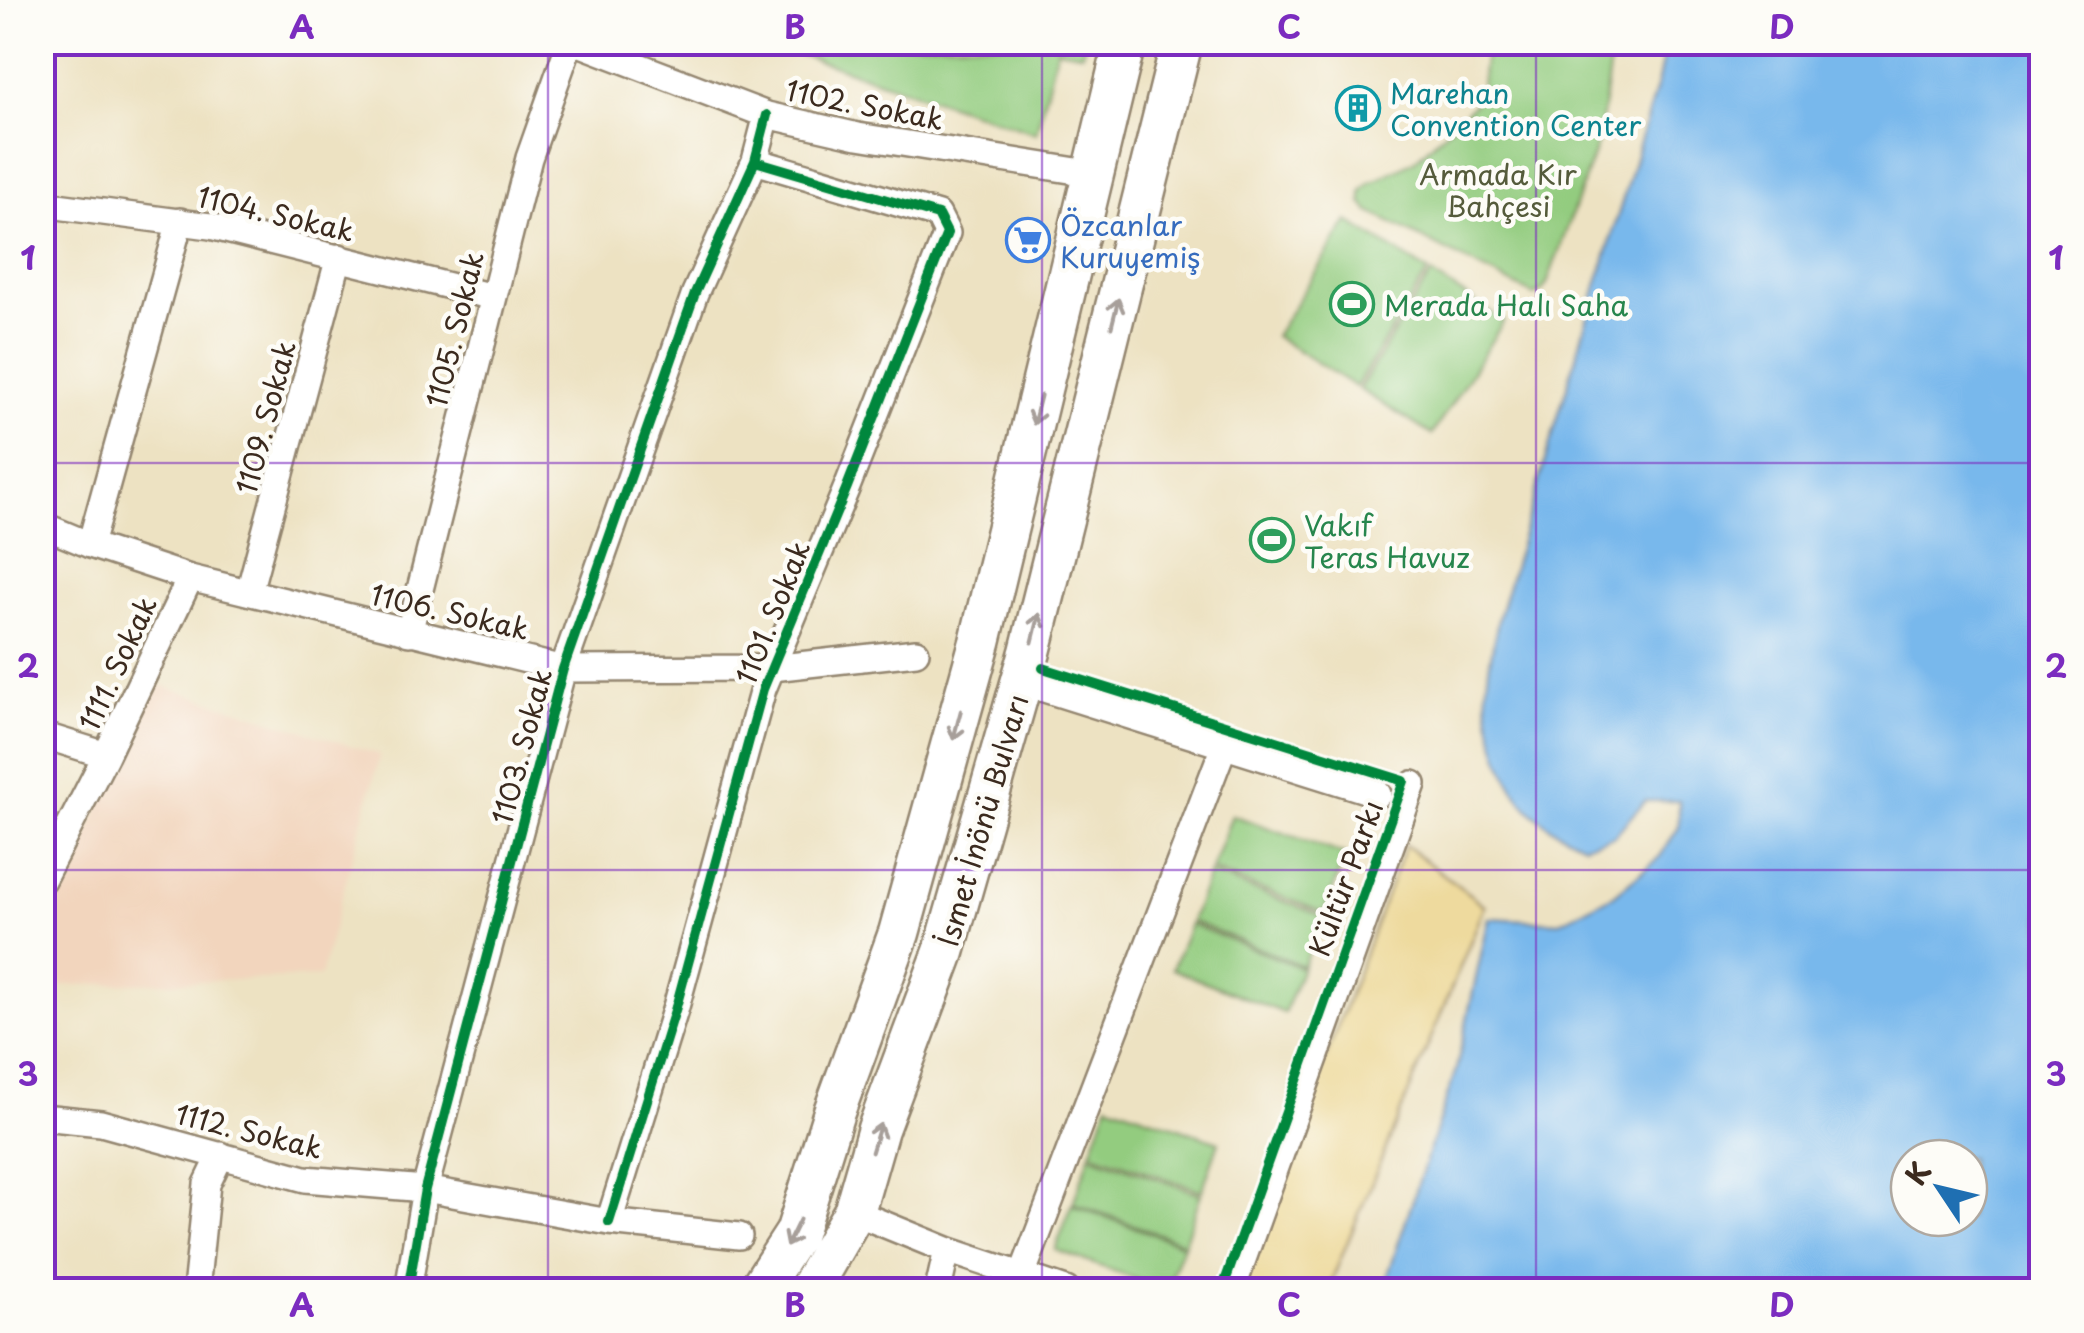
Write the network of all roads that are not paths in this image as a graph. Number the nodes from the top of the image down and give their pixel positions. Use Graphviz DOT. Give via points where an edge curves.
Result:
graph roads {
  1 [pos="573,42"];
  2 [pos="1125,42"];
  3 [pos="1182,42"];
  4 [pos="767,115"];
  5 [pos="754,161"];
  6 [pos="1095,174"];
  7 [pos="1143,203"];
  8 [pos="42,204"];
  9 [pos="180,222"];
  10 [pos="339,256"];
  11 [pos="493,297"];
  12 [pos="42,526"];
  13 [pos="90,546"];
  14 [pos="190,578"];
  15 [pos="249,592"];
  16 [pos="409,633"];
  17 [pos="916,652"];
  18 [pos="772,668"];
  19 [pos="564,669"];
  20 [pos="1022,682"];
  21 [pos="42,735"];
  22 [pos="1224,746"];
  23 [pos="106,755"];
  24 [pos="1413,784"];
  25 [pos="1378,794"];
  26 [pos="42,880"];
  27 [pos="42,1118"];
  28 [pos="221,1155"];
  29 [pos="426,1189"];
  30 [pos="854,1212"];
  31 [pos="610,1222"];
  32 [pos="738,1236"];
  33 [pos="947,1250"];
  34 [pos="1022,1275"];
  35 [pos="196,1290"];
  36 [pos="408,1290"];
  37 [pos="759,1290"];
  38 [pos="809,1290"];
  39 [pos="938,1290"];
  40 [pos="1066,1290"];
  41 [pos="1232,1290"];
  1 -- 4 [label="street, 1102. Sokak"];
  1 -- 11 [label="street, 1105. Sokak" via="529,158"];
  2 -- 6 [label="main road, İsmet İnönü Bulvarı"];
  3 -- 7 [label="main road, İsmet İnönü Bulvarı"];
  4 -- 5 [label="street, 1103. Sokak"];
  4 -- 6 [label="street, 1102. Sokak"];
  5 -- 18 [label="street, 1101. Sokak" via="938,215 947,233"];
  5 -- 19 [label="street, 1103. Sokak" via="695,293"];
  6 -- 7 [label="main road"];
  6 -- 37 [label="main road, İsmet İnönü Bulvarı, one-way" via="900,934 796,1233"];
  20 -- 7 [label="main road, İsmet İnönü Bulvarı, one-way"];
  8 -- 9 [label="street, 1104. Sokak"];
  9 -- 10 [label="street, 1104. Sokak"];
  9 -- 13 [label="street"];
  10 -- 11 [label="street, 1104. Sokak"];
  10 -- 15 [label="street, 1109. Sokak"];
  11 -- 16 [label="street, 1105. Sokak"];
  12 -- 13 [label="street, 1106. Sokak"];
  13 -- 14 [label="street, 1106. Sokak"];
  14 -- 15 [label="street, 1106. Sokak"];
  14 -- 23 [label="street, 1111. Sokak"];
  15 -- 16 [label="street, 1106. Sokak"];
  16 -- 19 [label="street, 1106. Sokak"];
  17 -- 18 [label="street, 1106. Sokak"];
  18 -- 19 [label="street, 1106. Sokak"];
  18 -- 31 [label="street, 1101. Sokak"];
  19 -- 29 [label="street, 1103. Sokak"];
  20 -- 22 [label="street"];
  30 -- 20 [label="main road, İsmet İnönü Bulvarı, one-way" via="944,952"];
  21 -- 23 [label="street"];
  22 -- 25 [label="street"];
  22 -- 34 [label="street"];
  23 -- 26 [label="street, 1111. Sokak"];
  24 -- 41 [label="street, Kültür Parkı"];
  27 -- 28 [label="street, 1112. Sokak" via="102,1123"];
  28 -- 29 [label="street, 1112. Sokak" via="305,1179"];
  28 -- 35 [label="street" via="206,1184"];
  29 -- 31 [label="street, 1112. Sokak"];
  29 -- 36 [label="street, 1103. Sokak"];
  30 -- 33 [label="street"];
  30 -- 38 [label="main road, İsmet İnönü Bulvarı"];
  31 -- 32 [label="street, 1112. Sokak"];
  33 -- 34 [label="street"];
  33 -- 39 [label="street"];
  34 -- 40 [label="street"];
}
